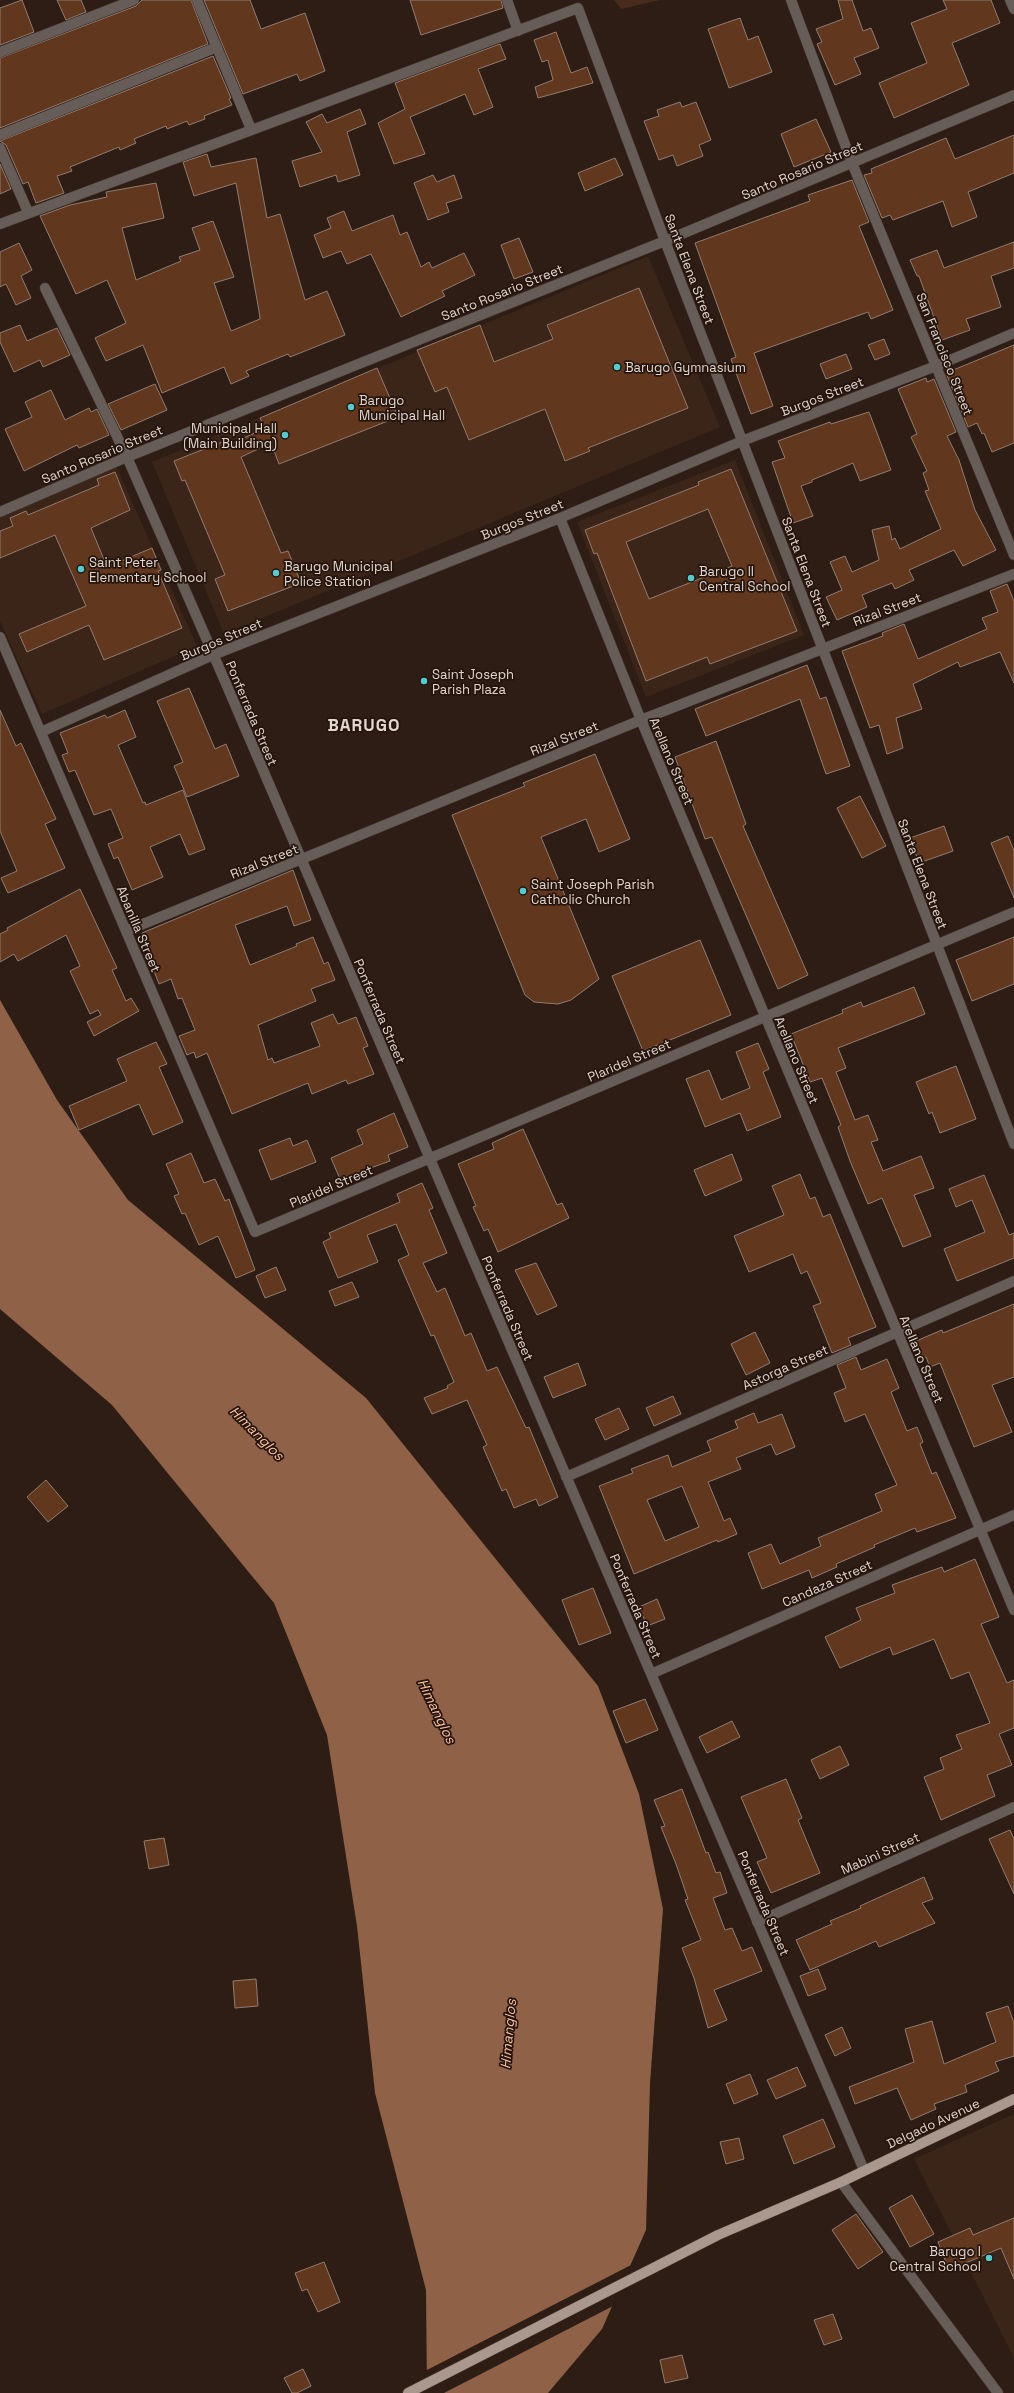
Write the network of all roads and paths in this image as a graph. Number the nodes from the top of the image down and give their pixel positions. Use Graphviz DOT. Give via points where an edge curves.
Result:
graph roads {
  1 [pos="134,0"];
  2 [pos="197,0"];
  3 [pos="507,0"];
  4 [pos="791,0"];
  5 [pos="1010,0"];
  6 [pos="1014,9"];
  7 [pos="518,31"];
  8 [pos="217,47"];
  9 [pos="0,52"];
  10 [pos="1014,95"];
  11 [pos="251,130"];
  12 [pos="0,135"];
  13 [pos="0,148"];
  14 [pos="852,163"];
  15 [pos="28,212"];
  16 [pos="0,224"];
  17 [pos="665,241"];
  18 [pos="45,288"];
  19 [pos="1014,333"];
  20 [pos="936,366"];
  21 [pos="742,441"];
  22 [pos="127,457"];
  23 [pos="0,512"];
  24 [pos="560,518"];
  25 [pos="1014,554"];
  26 [pos="1014,574"];
  27 [pos="0,637"];
  28 [pos="822,648"];
  29 [pos="213,655"];
  30 [pos="641,720"];
  31 [pos="41,732"];
  32 [pos="301,860"];
  33 [pos="1014,912"];
  34 [pos="126,931"];
  35 [pos="937,945"];
  36 [pos="765,1017"];
  37 [pos="1014,1144"];
  38 [pos="429,1158"];
  39 [pos="255,1232"];
  40 [pos="1014,1281"];
  41 [pos="897,1332"];
  42 [pos="566,1477"];
  43 [pos="1014,1515"];
  44 [pos="980,1530"];
  45 [pos="1014,1610"];
  46 [pos="651,1674"];
  47 [pos="1014,1807"];
  48 [pos="757,1922"];
  49 [pos="1014,2099"];
  50 [pos="864,2170"];
  51 [pos="841,2182"];
  52 [pos="408,2393"];
  53 [pos="998,2393"];
  1 -- 9 [label="street"];
  2 -- 8 [label="street"];
  3 -- 7 [label="street"];
  4 -- 14 [label="street, San Francisco Street"];
  5 -- 6 [label="street"];
  7 -- 11 [label="street"];
  7 -- 17 [label="street, Santa Elena Street" via="578,8"];
  8 -- 11 [label="street"];
  8 -- 12 [label="street"];
  10 -- 14 [label="street, Santo Rosario Street"];
  11 -- 15 [label="street"];
  13 -- 15 [label="street"];
  14 -- 17 [label="street, Santo Rosario Street"];
  14 -- 20 [label="street, San Francisco Street"];
  15 -- 16 [label="street"];
  17 -- 21 [label="street, Santa Elena Street"];
  17 -- 22 [label="street, Santo Rosario Street"];
  18 -- 22 [label="street, Ponferrada Street"];
  19 -- 20 [label="street, Burgos Street"];
  20 -- 21 [label="street, Burgos Street"];
  20 -- 25 [label="street, San Francisco Street"];
  21 -- 24 [label="street, Burgos Street"];
  21 -- 28 [label="street, Santa Elena Street"];
  22 -- 23 [label="street, Santo Rosario Street"];
  22 -- 29 [label="street, Ponferrada Street"];
  24 -- 29 [label="street, Burgos Street"];
  24 -- 30 [label="street, Arellano Street"];
  26 -- 28 [label="street, Rizal Street"];
  27 -- 31 [label="street, Abanilla Street"];
  28 -- 30 [label="street, Rizal Street"];
  28 -- 35 [label="street, Santa Elena Street"];
  29 -- 31 [label="street, Burgos Street"];
  29 -- 32 [label="street, Ponferrada Street"];
  30 -- 32 [label="street, Rizal Street"];
  30 -- 36 [label="street, Arellano Street"];
  31 -- 34 [label="street, Abanilla Street"];
  32 -- 34 [label="street, Rizal Street"];
  32 -- 38 [label="street, Ponferrada Street"];
  33 -- 35 [label="street, Plaridel Street"];
  34 -- 39 [label="street, Abanilla Street"];
  35 -- 36 [label="street, Plaridel Street"];
  35 -- 37 [label="street, Santa Elena Street"];
  36 -- 38 [label="street, Plaridel Street"];
  36 -- 41 [label="street, Arellano Street"];
  38 -- 39 [label="street, Plaridel Street"];
  38 -- 42 [label="street, Ponferrada Street"];
  40 -- 41 [label="street, Astorga Street"];
  41 -- 42 [label="street, Astorga Street"];
  41 -- 44 [label="street, Arellano Street"];
  42 -- 46 [label="street, Ponferrada Street"];
  43 -- 44 [label="street, Candaza Street"];
  44 -- 45 [label="street, Arellano Street"];
  44 -- 46 [label="street, Candaza Street"];
  46 -- 48 [label="street, Ponferrada Street"];
  47 -- 48 [label="street, Mabini Street"];
  48 -- 50 [label="street, Ponferrada Street"];
  49 -- 50 [label="main road, Delgado Avenue"];
  50 -- 51 [label="main road, Delgado Avenue"];
  51 -- 52 [label="main road, Delgado Avenue" via="718,2235"];
  51 -- 53 [label="street"];
}
